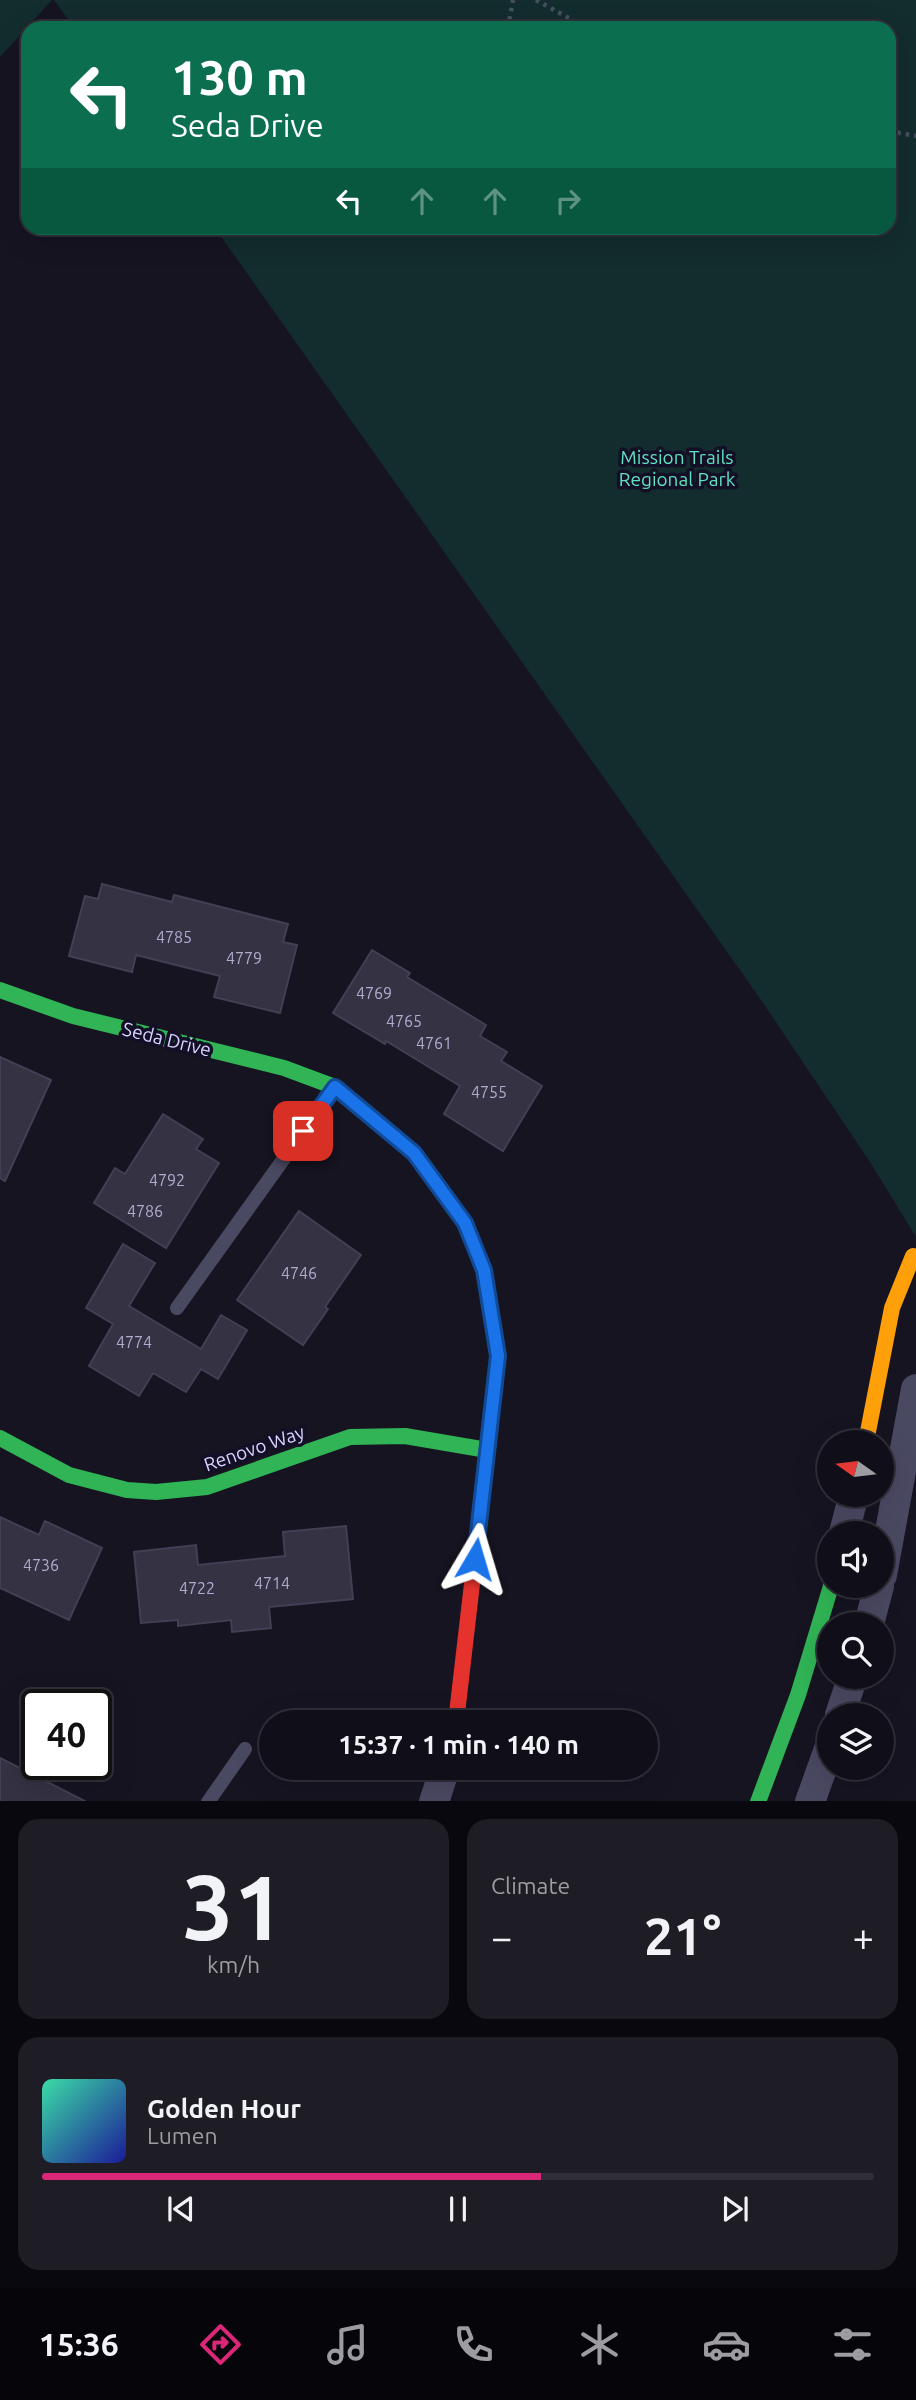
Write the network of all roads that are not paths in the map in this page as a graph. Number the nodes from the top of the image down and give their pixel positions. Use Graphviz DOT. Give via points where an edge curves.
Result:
graph roads {
  1 [pos="0,990"];
  2 [pos="335,1087"];
  3 [pos="915,1258"];
  4 [pos="177,1308"];
  5 [pos="916,1389"];
  6 [pos="868,1430"];
  7 [pos="0,1438"];
  8 [pos="487,1450"];
  9 [pos="892,1521"];
  10 [pos="827,1598"];
  11 [pos="457,1710"];
  12 [pos="245,1749"];
  13 [pos="440,1780"];
  14 [pos="818,1780"];
  15 [pos="208,1801"];
  16 [pos="434,1801"];
  17 [pos="758,1801"];
  18 [pos="810,1801"];
  1 -- 2 [label="street, Seda Drive" via="72,1016 284,1068"];
  2 -- 4 [label="lane"];
  2 -- 8 [label="street, Seda Drive" via="414,1153 465,1223 484,1270 498,1356"];
  3 -- 6 [label="street" via="892,1308"];
  5 -- 9 [label="street"];
  7 -- 8 [label="street, Renovo Way" via="69,1475 117,1488 156,1492 232,1480 350,1437 405,1436"];
  8 -- 11 [label="street, Seda Drive"];
  10 -- 17 [label="street"];
  12 -- 15 [label="lane"];
  13 -- 16 [label="street"];
  14 -- 18 [label="street"];
}
